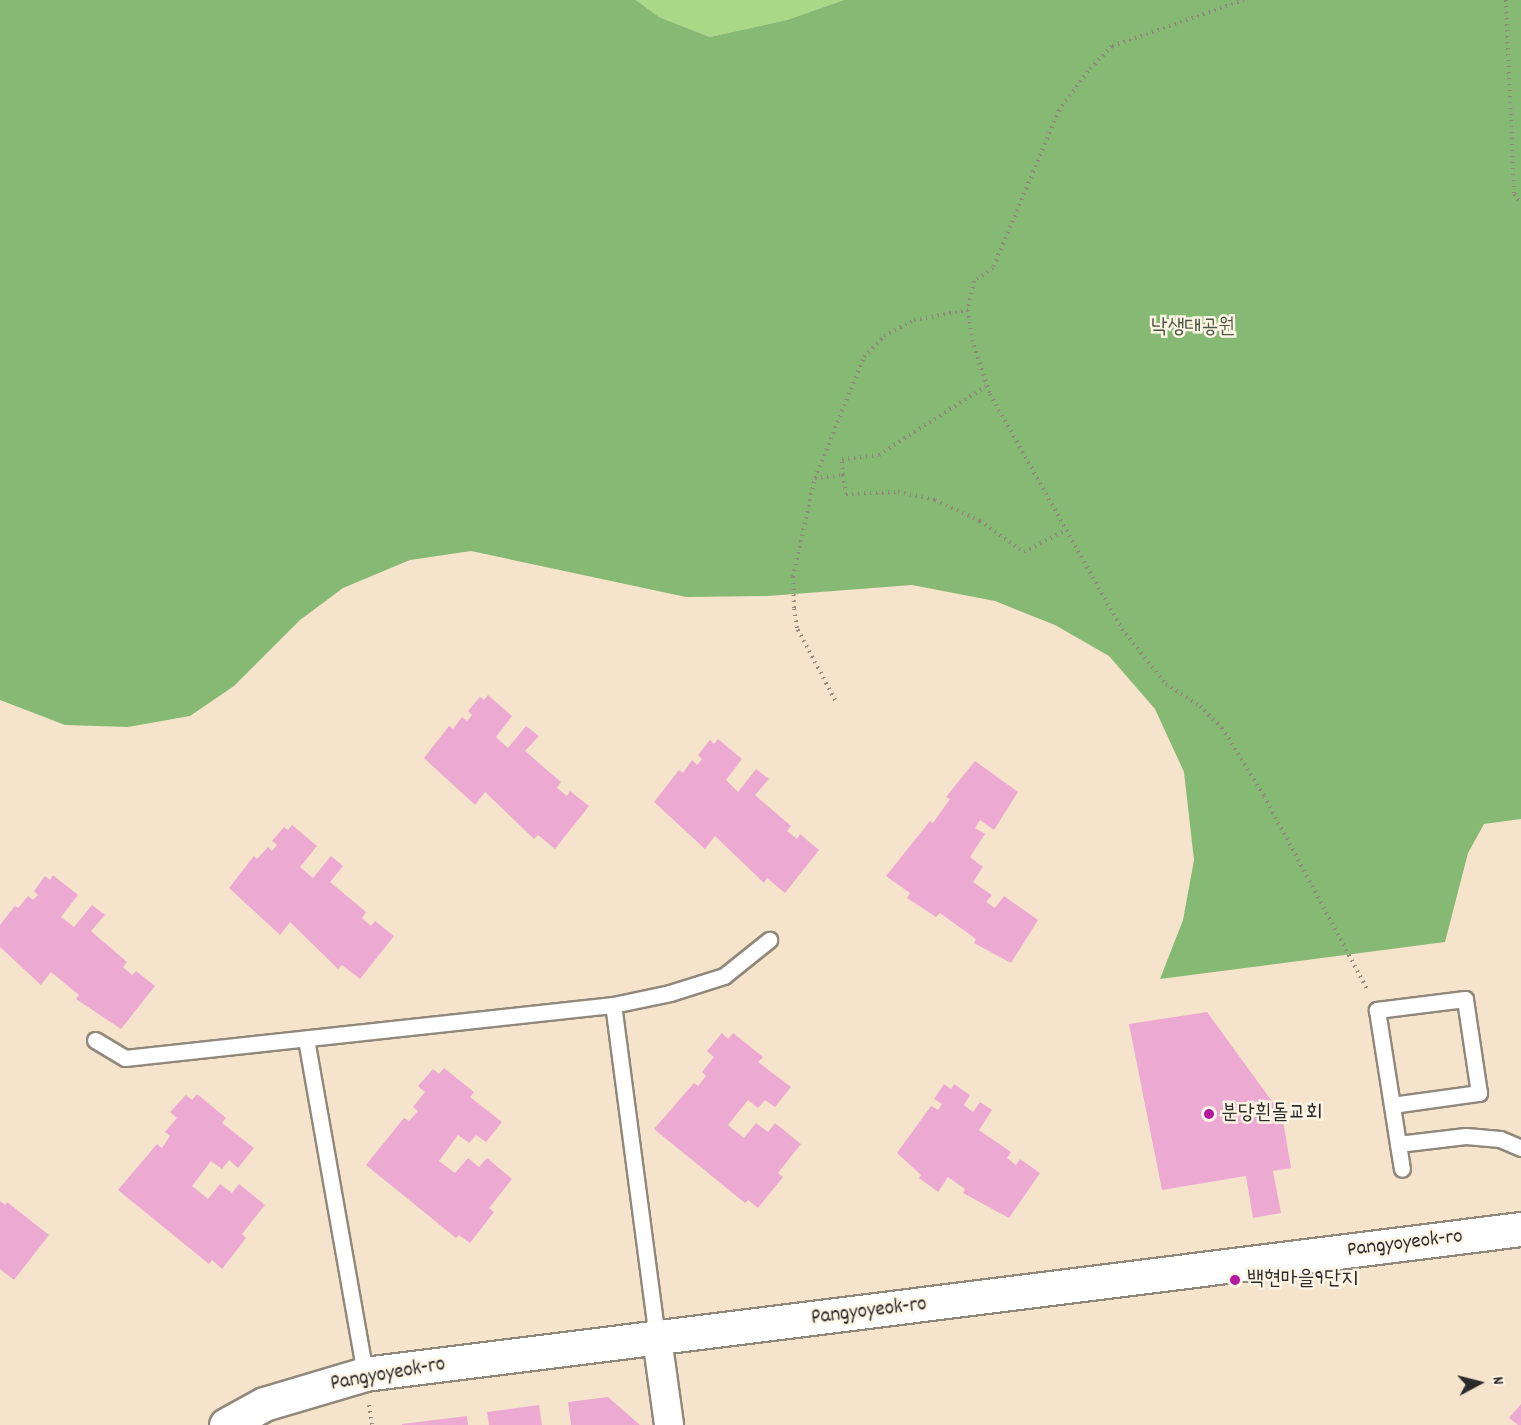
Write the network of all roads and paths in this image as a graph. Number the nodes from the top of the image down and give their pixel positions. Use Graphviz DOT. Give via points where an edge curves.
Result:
graph roads {
  1 [pos="1244,0"];
  2 [pos="1506,0"];
  3 [pos="1521,202"];
  4 [pos="968,310"];
  5 [pos="987,386"];
  6 [pos="843,475"];
  7 [pos="815,478"];
  8 [pos="1066,530"];
  9 [pos="835,700"];
  10 [pos="769,940"];
  11 [pos="613,1005"];
  12 [pos="1377,1010"];
  13 [pos="306,1039"];
  14 [pos="95,1041"];
  15 [pos="1392,1105"];
  16 [pos="1398,1144"];
  17 [pos="1521,1148"];
  18 [pos="1402,1169"];
  19 [pos="1521,1229"];
  20 [pos="657,1338"];
  21 [pos="365,1374"];
  22 [pos="226,1425"];
  23 [pos="669,1425"];
  1 -- 4 [label="path" via="1112,46 1088,71 1059,110 993,268 974,281"];
  2 -- 3 [label="path" via="1514,194"];
  4 -- 5 [label="path" via="978,366"];
  4 -- 7 [label="path" via="914,320 884,336 864,357"];
  5 -- 6 [label="path" via="879,455 842,459"];
  5 -- 8 [label="path"];
  6 -- 7 [label="path"];
  6 -- 8 [label="path" via="846,494 898,492 935,500 995,529 1024,552"];
  7 -- 9 [label="path" via="793,577 794,608 797,628"];
  8 -- 12 [label="path" via="1143,660 1166,684 1200,706 1242,757 1329,913"];
  10 -- 11 [label="lane" via="724,976"];
  11 -- 13 [label="lane"];
  11 -- 20 [label="lane"];
  12 -- 15 [label="lane"];
  12 -- 15 [label="lane" via="1465,999 1479,1094"];
  13 -- 14 [label="lane" via="125,1058"];
  13 -- 21 [label="lane"];
  15 -- 16 [label="lane"];
  16 -- 17 [label="lane" via="1466,1136 1500,1138"];
  16 -- 18 [label="lane"];
  19 -- 20 [label="street, Pangyoyeok-ro"];
  20 -- 21 [label="street, Pangyoyeok-ro"];
  20 -- 23 [label="street"];
  21 -- 22 [label="street, Pangyoyeok-ro" via="264,1404"];
}
